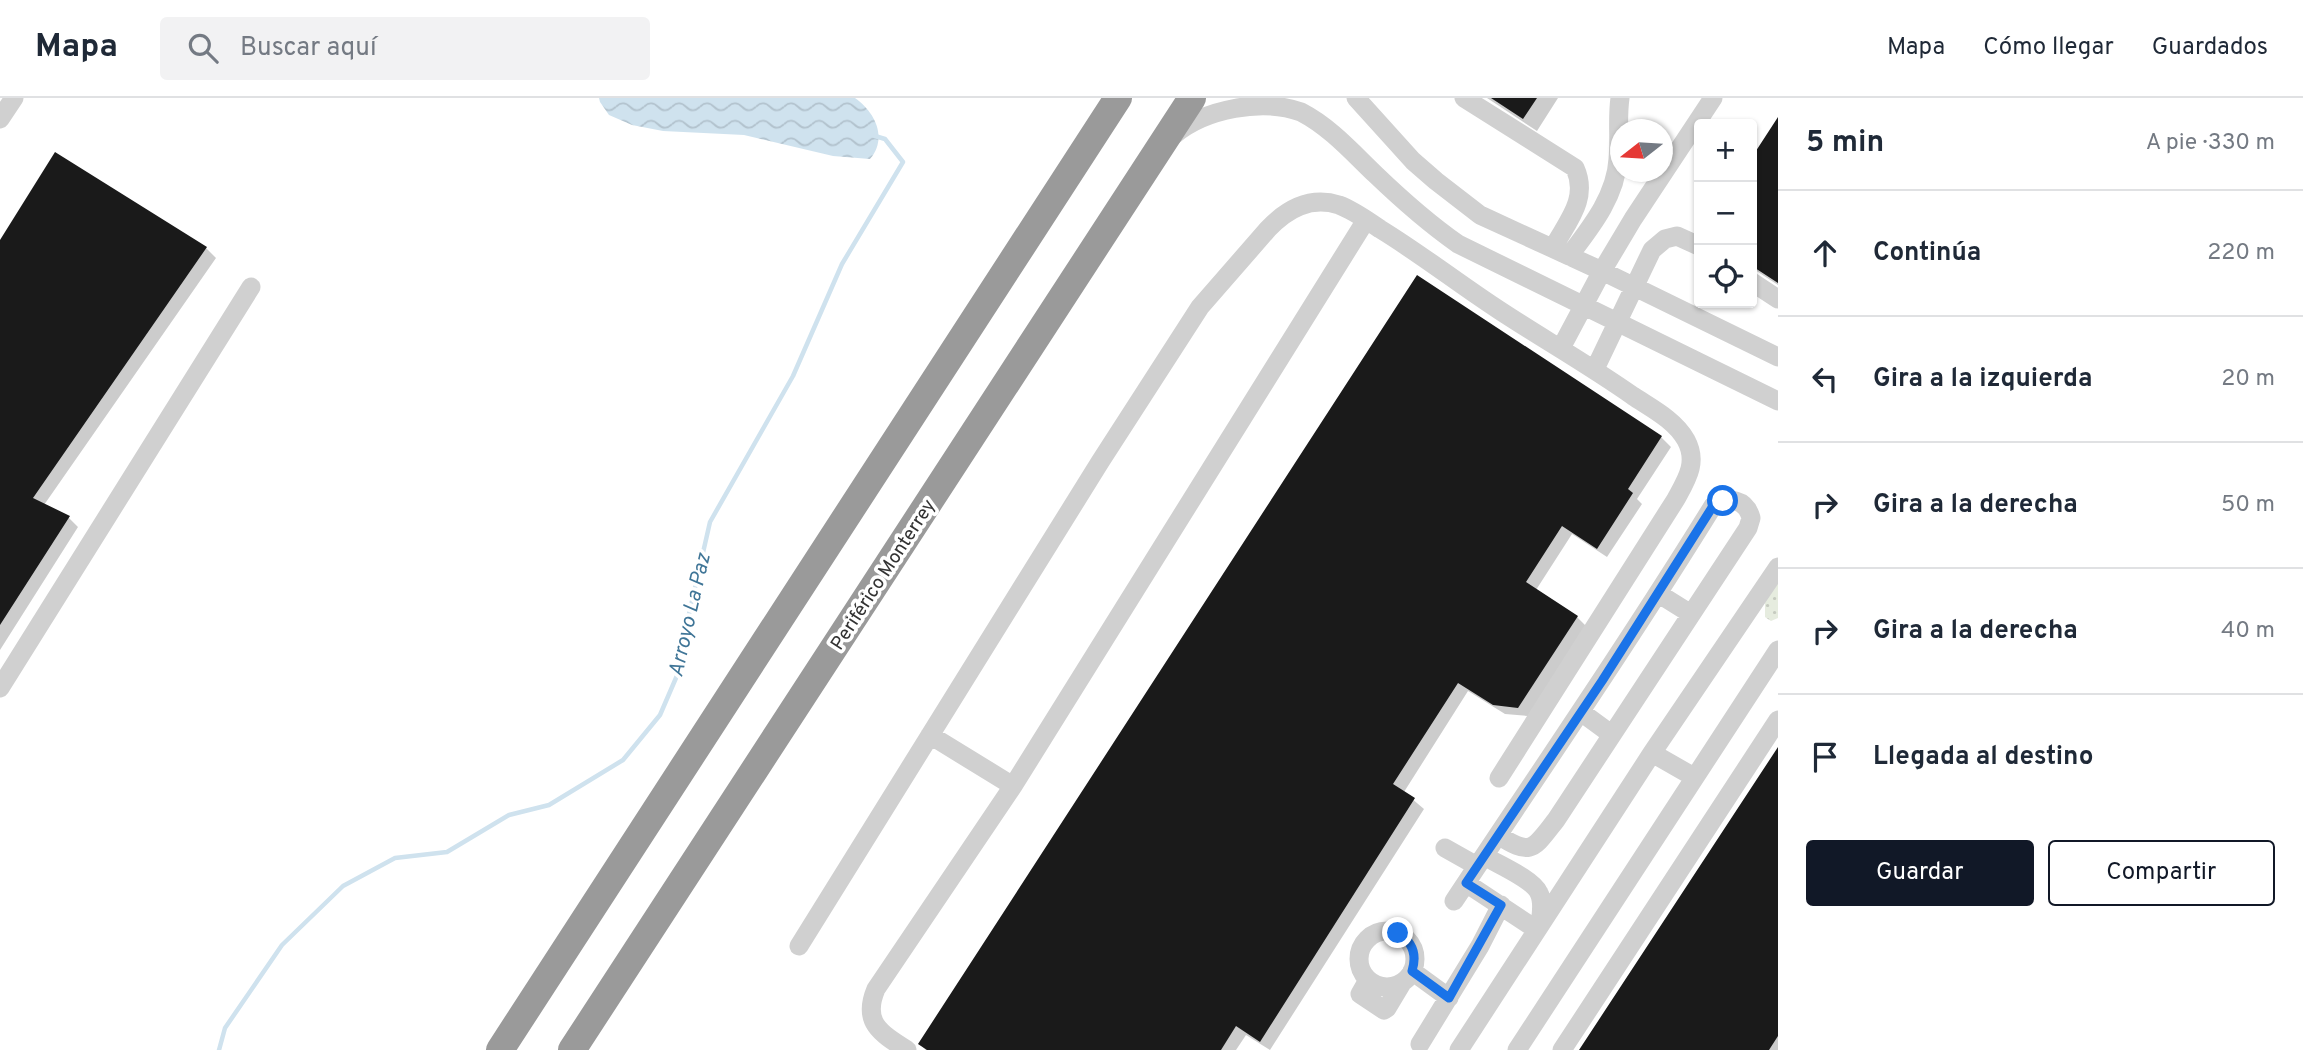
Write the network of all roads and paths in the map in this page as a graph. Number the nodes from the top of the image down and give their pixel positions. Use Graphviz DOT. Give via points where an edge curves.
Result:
graph roads {
  1 [pos="14,98"];
  2 [pos="1118,98"];
  3 [pos="1192,98"];
  4 [pos="1356,98"];
  5 [pos="1464,98"];
  6 [pos="1620,98"];
  7 [pos="1713,98"];
  8 [pos="0,120"];
  9 [pos="1153,156"];
  10 [pos="1366,220"];
  11 [pos="1566,244"];
  12 [pos="1697,245"];
  13 [pos="1602,271"];
  14 [pos="1757,285"];
  15 [pos="251,287"];
  16 [pos="1634,287"];
  17 [pos="1778,299"];
  18 [pos="1584,305"];
  19 [pos="1617,321"];
  20 [pos="1561,348"];
  21 [pos="1778,357"];
  22 [pos="1595,369"];
  23 [pos="1778,401"];
  24 [pos="1778,567"];
  25 [pos="1658,594"];
  26 [pos="1691,614"];
  27 [pos="1778,650"];
  28 [pos="0,688"];
  29 [pos="1581,712"];
  30 [pos="1778,720"];
  31 [pos="1611,734"];
  32 [pos="930,735"];
  33 [pos="1652,753"];
  34 [pos="1694,777"];
  35 [pos="1499,778"];
  36 [pos="1013,786"];
  37 [pos="1498,835"];
  38 [pos="1446,848"];
  39 [pos="1480,861"];
  40 [pos="1568,882"];
  41 [pos="1466,883"];
  42 [pos="1538,890"];
  43 [pos="1454,901"];
  44 [pos="1501,905"];
  45 [pos="1538,928"];
  46 [pos="799,946"];
  47 [pos="1407,977"];
  48 [pos="1449,998"];
  49 [pos="1420,1044"];
  50 [pos="499,1050"];
  51 [pos="572,1050"];
  52 [pos="906,1050"];
  53 [pos="1459,1050"];
  54 [pos="1517,1050"];
  55 [pos="1562,1050"];
  1 -- 8 [label="street"];
  2 -- 50 [label="highway"];
  3 -- 9 [label="highway, Periférico Monterrey"];
  4 -- 11 [label="street" via="1413,160 1480,215"];
  5 -- 11 [label="street" via="1575,168 1581,181 1580,198"];
  6 -- 11 [label="street" via="1616,175 1604,204"];
  7 -- 13 [label="street"];
  9 -- 18 [label="street" via="1190,123 1220,110 1267,105 1298,111 1330,131 1442,233"];
  9 -- 51 [label="highway, Periférico Monterrey"];
  10 -- 20 [label="street"];
  10 -- 32 [label="street" via="1339,205 1296,206 1268,229 1200,307"];
  10 -- 36 [label="street"];
  11 -- 13 [label="street"];
  12 -- 16 [label="street" via="1676,236 1658,243"];
  13 -- 16 [label="street"];
  13 -- 18 [label="street"];
  14 -- 17 [label="street"];
  15 -- 28 [label="street"];
  16 -- 19 [label="street"];
  16 -- 21 [label="street"];
  18 -- 19 [label="street"];
  18 -- 20 [label="street"];
  19 -- 22 [label="street"];
  19 -- 23 [label="street"];
  20 -- 22 [label="street"];
  22 -- 35 [label="street" via="1677,427 1690,449 1690,473"];
  24 -- 33 [label="street"];
  25 -- 26 [label="street"];
  25 -- 26 [label="street" via="1713,506 1736,500 1749,512 1750,524"];
  25 -- 29 [label="street"];
  26 -- 31 [label="street"];
  27 -- 34 [label="street"];
  29 -- 31 [label="street"];
  29 -- 37 [label="street"];
  30 -- 55 [label="street"];
  31 -- 37 [label="street" via="1540,841 1517,847"];
  32 -- 36 [label="street"];
  32 -- 46 [label="street"];
  33 -- 34 [label="street"];
  33 -- 40 [label="street"];
  34 -- 54 [label="street"];
  36 -- 52 [label="street" via="895,957 870,1003 875,1025"];
  37 -- 39 [label="street"];
  38 -- 39 [label="street"];
  39 -- 41 [label="street"];
  39 -- 42 [label="street"];
  40 -- 42 [label="street"];
  40 -- 45 [label="street"];
  41 -- 43 [label="street"];
  41 -- 44 [label="street"];
  42 -- 45 [label="street" via="1542,908"];
  44 -- 45 [label="street"];
  44 -- 48 [label="street"];
  45 -- 53 [label="street"];
  47 -- 47 [label="street" via="1415,956 1409,942 1398,933 1383,931 1370,936 1361,947 1359,962 1368,980 1388,987"];
  47 -- 48 [label="street"];
  48 -- 49 [label="street"];
}
